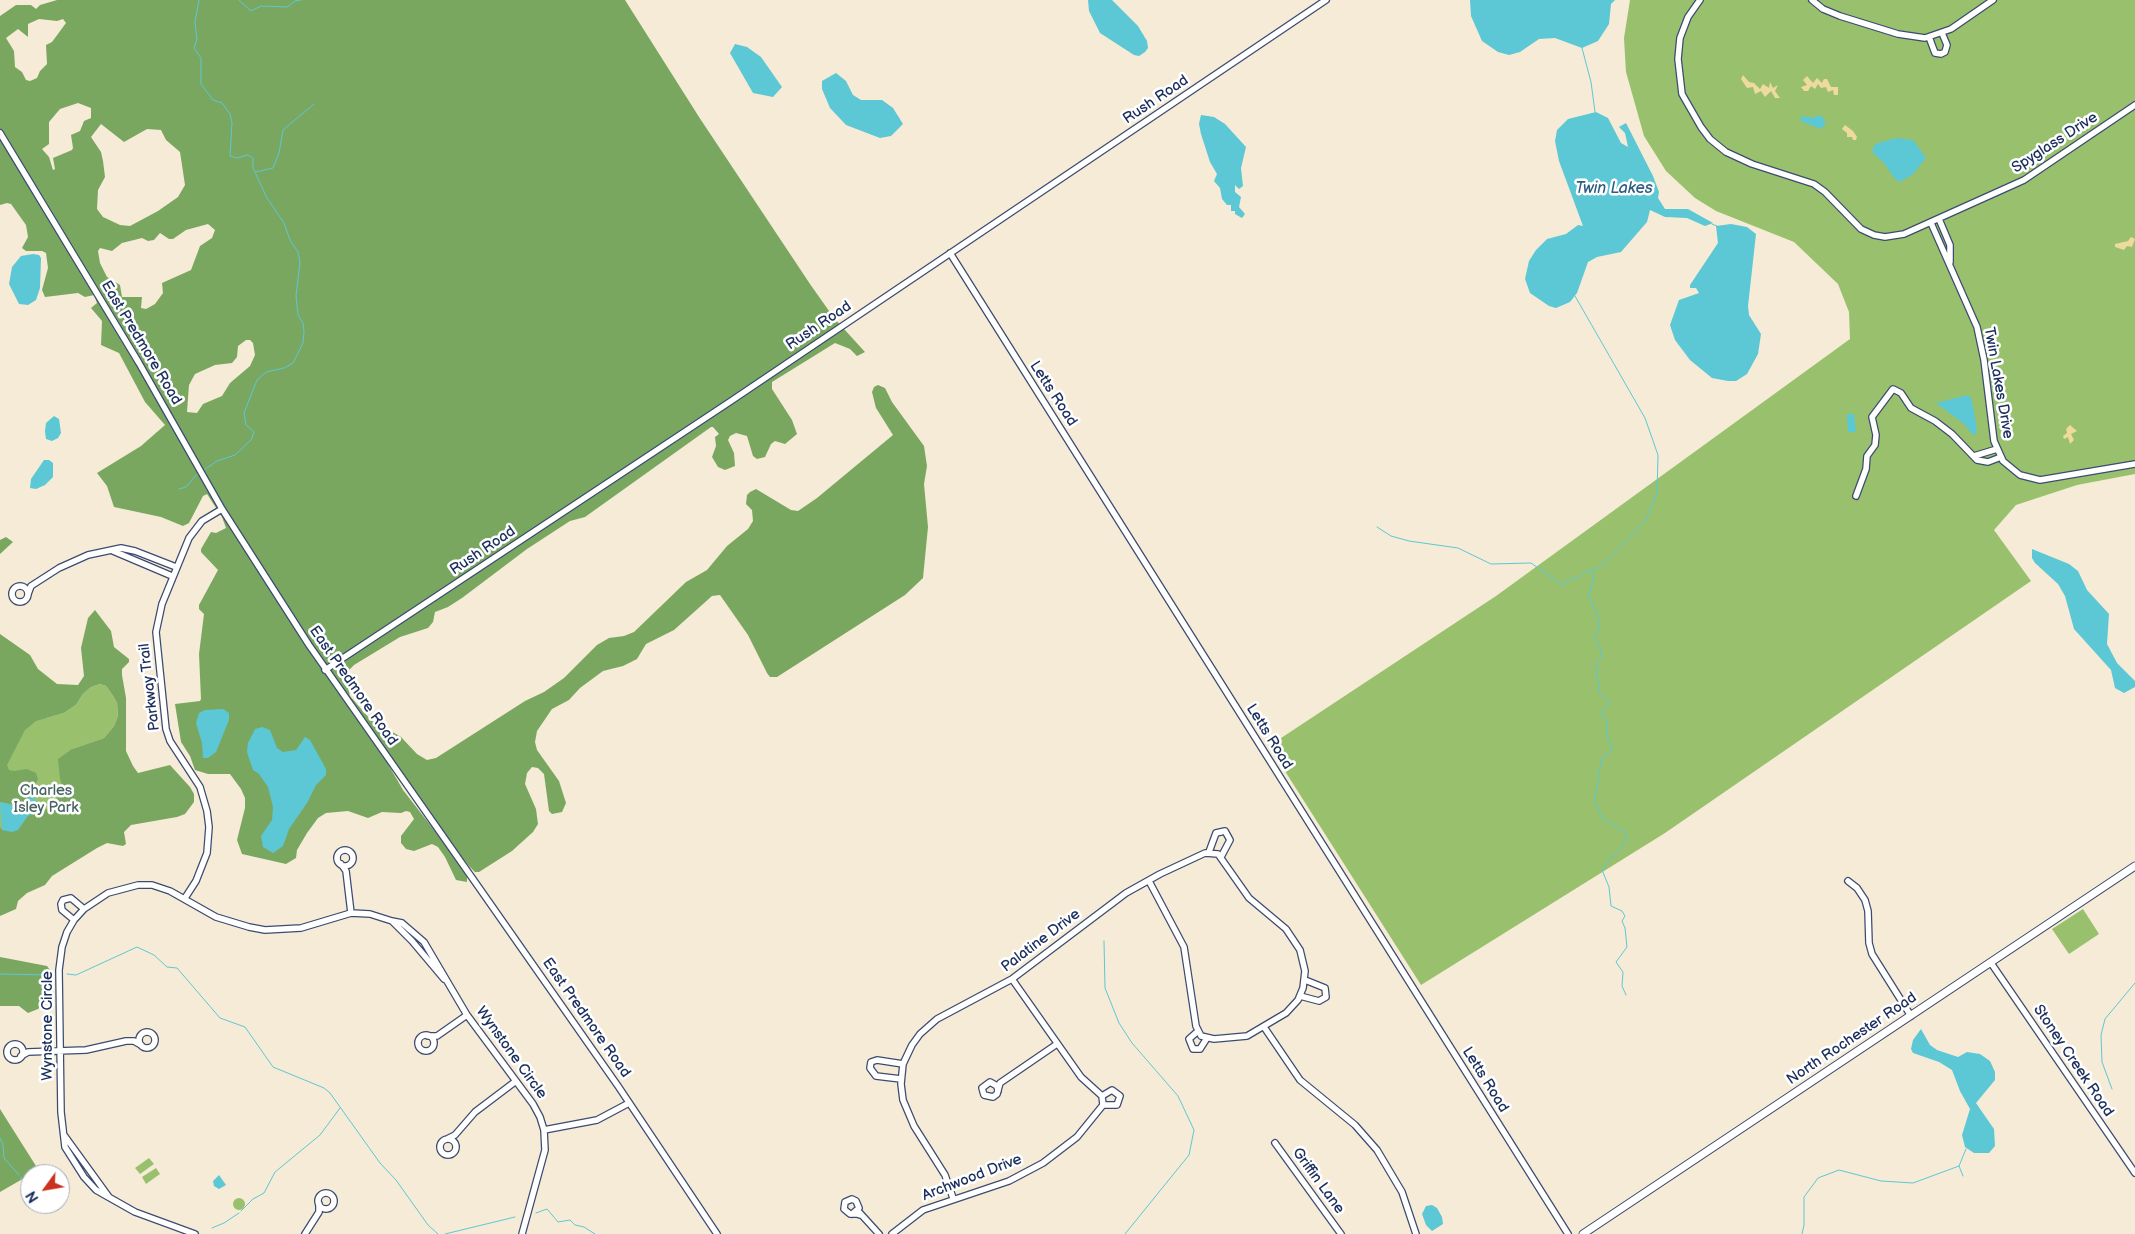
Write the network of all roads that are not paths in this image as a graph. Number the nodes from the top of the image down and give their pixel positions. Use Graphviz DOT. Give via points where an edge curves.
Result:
graph roads {
  1 [pos="1326,0"];
  2 [pos="1700,0"];
  3 [pos="1812,0"];
  4 [pos="1993,0"];
  5 [pos="1942,33"];
  6 [pos="1929,38"];
  7 [pos="2135,105"];
  8 [pos="0,133"];
  9 [pos="1940,219"];
  10 [pos="1931,223"];
  11 [pos="950,253"];
  12 [pos="1950,264"];
  13 [pos="1997,449"];
  14 [pos="1974,456"];
  15 [pos="2000,457"];
  16 [pos="2135,464"];
  17 [pos="1856,496"];
  18 [pos="222,509"];
  19 [pos="113,551"];
  20 [pos="148,556"];
  21 [pos="144,565"];
  22 [pos="176,567"];
  23 [pos="172,576"];
  24 [pos="22,586"];
  25 [pos="31,586"];
  26 [pos="28,594"];
  27 [pos="325,670"];
  28 [pos="1209,852"];
  29 [pos="1221,857"];
  30 [pos="341,864"];
  31 [pos="350,864"];
  32 [pos="2135,866"];
  33 [pos="346,871"];
  34 [pos="1848,880"];
  35 [pos="1149,881"];
  36 [pos="185,898"];
  37 [pos="84,909"];
  38 [pos="351,913"];
  39 [pos="74,920"];
  40 [pos="1991,963"];
  41 [pos="1012,979"];
  42 [pos="1305,980"];
  43 [pos="1300,996"];
  44 [pos="467,1015"];
  45 [pos="1911,1016"];
  46 [pos="1264,1027"];
  47 [pos="1198,1031"];
  48 [pos="140,1036"];
  49 [pos="428,1036"];
  50 [pos="437,1036"];
  51 [pos="1207,1038"];
  52 [pos="134,1041"];
  53 [pos="434,1044"];
  54 [pos="1057,1044"];
  55 [pos="141,1045"];
  56 [pos="21,1047"];
  57 [pos="60,1051"];
  58 [pos="28,1052"];
  59 [pos="21,1056"];
  60 [pos="903,1064"];
  61 [pos="901,1079"];
  62 [pos="516,1081"];
  63 [pos="993,1083"];
  64 [pos="1000,1083"];
  65 [pos="998,1091"];
  66 [pos="1102,1096"];
  67 [pos="629,1103"];
  68 [pos="1103,1105"];
  69 [pos="544,1130"];
  70 [pos="455,1135"];
  71 [pos="447,1139"];
  72 [pos="1275,1143"];
  73 [pos="455,1144"];
  74 [pos="2135,1174"];
  75 [pos="953,1198"];
  76 [pos="319,1204"];
  77 [pos="859,1208"];
  78 [pos="327,1209"];
  79 [pos="319,1212"];
  80 [pos="852,1214"];
  81 [pos="860,1215"];
  82 [pos="195,1234"];
  83 [pos="304,1234"];
  84 [pos="522,1234"];
  85 [pos="717,1234"];
  86 [pos="880,1234"];
  87 [pos="892,1234"];
  88 [pos="1341,1234"];
  89 [pos="1416,1234"];
  90 [pos="1568,1234"];
  91 [pos="1583,1234"];
  1 -- 11 [label="street, Rush Road"];
  2 -- 10 [label="street, Spyglass Drive" via="1688,17 1680,38 1678,59 1682,94 1710,139 1726,152 1752,164 1814,184 1861,228 1874,235 1904,234"];
  3 -- 6 [label="street" via="1823,9 1861,23 1898,34"];
  4 -- 5 [label="street"];
  5 -- 6 [label="street"];
  5 -- 6 [label="street" via="1947,45 1941,54 1936,53"];
  7 -- 9 [label="street, Spyglass Drive" via="2033,175"];
  8 -- 18 [label="street, East Predmore Road" via="134,355"];
  9 -- 10 [label="street, Spyglass Drive"];
  9 -- 12 [label="street, Twin Lakes Drive" via="1950,245"];
  10 -- 12 [label="street, Twin Lakes Drive"];
  11 -- 27 [label="street, Rush Road"];
  11 -- 90 [label="street, Letts Road"];
  12 -- 13 [label="street, Twin Lakes Drive" via="1981,341"];
  13 -- 14 [label="street"];
  13 -- 15 [label="street, Twin Lakes Drive"];
  14 -- 15 [label="street" via="1980,462"];
  14 -- 17 [label="street" via="1943,426 1912,408 1901,393 1892,389 1872,417 1876,439"];
  15 -- 16 [label="street, Twin Lakes Drive" via="2020,475 2040,480"];
  18 -- 22 [label="street, Parkway Trail" via="202,521 192,532"];
  18 -- 27 [label="street, East Predmore Road"];
  19 -- 20 [label="street" via="127,549"];
  19 -- 21 [label="street"];
  19 -- 25 [label="street" via="88,555"];
  20 -- 21 [label="street"];
  20 -- 22 [label="street"];
  21 -- 23 [label="street"];
  22 -- 23 [label="street, Parkway Trail"];
  23 -- 36 [label="street, Parkway Trail" via="156,632 166,728 170,741 200,787 210,828 207,853"];
  24 -- 25 [label="street"];
  24 -- 26 [label="street"];
  24 -- 26 [label="street" via="13,590 13,598 22,601"];
  25 -- 26 [label="street"];
  27 -- 67 [label="street, East Predmore Road"];
  28 -- 29 [label="street"];
  28 -- 29 [label="street" via="1216,833 1225,831 1230,840"];
  28 -- 35 [label="street, Palatine Drive"];
  29 -- 42 [label="street" via="1249,898 1293,938 1304,960"];
  30 -- 31 [label="street"];
  30 -- 31 [label="street" via="337,856 345,850 351,854"];
  30 -- 33 [label="street"];
  31 -- 33 [label="street"];
  32 -- 40 [label="main road, North Rochester Road"];
  33 -- 38 [label="street"];
  34 -- 45 [label="street" via="1865,900 1872,954"];
  35 -- 41 [label="street, Palatine Drive" via="1100,912"];
  35 -- 47 [label="street" via="1184,947"];
  36 -- 37 [label="street, Wynstone Circle" via="152,885 138,884 108,893"];
  36 -- 38 [label="street, Wynstone Circle" via="216,917 265,930 301,928"];
  37 -- 39 [label="street, Wynstone Circle"];
  37 -- 39 [label="street" via="71,898 63,900 60,904 62,910"];
  38 -- 44 [label="street, Wynstone Circle" via="370,914 402,923 424,942"];
  39 -- 57 [label="street, Wynstone Circle" via="67,932 60,960"];
  40 -- 45 [label="main road, North Rochester Road"];
  40 -- 74 [label="street, Stoney Creek Road"];
  41 -- 54 [label="street, Archwood Drive"];
  41 -- 60 [label="street, Palatine Drive" via="937,1018 912,1045"];
  42 -- 43 [label="street"];
  42 -- 43 [label="street" via="1326,988 1326,998 1319,1001"];
  43 -- 46 [label="street" via="1286,1012"];
  44 -- 50 [label="street"];
  44 -- 62 [label="street, Wynstone Circle"];
  45 -- 91 [label="main road, North Rochester Road"];
  46 -- 51 [label="street" via="1239,1037"];
  46 -- 89 [label="street" via="1300,1080 1349,1120 1377,1150 1402,1192"];
  47 -- 51 [label="street"];
  47 -- 51 [label="street" via="1189,1039 1192,1049 1200,1049"];
  48 -- 52 [label="street"];
  48 -- 55 [label="street"];
  48 -- 55 [label="street" via="149,1033 154,1041 150,1047"];
  49 -- 50 [label="street"];
  49 -- 53 [label="street"];
  49 -- 53 [label="street" via="421,1037 419,1047 428,1051"];
  50 -- 53 [label="street"];
  52 -- 55 [label="street"];
  52 -- 57 [label="street"];
  54 -- 64 [label="street"];
  54 -- 66 [label="street, Archwood Drive" via="1080,1077"];
  56 -- 58 [label="street"];
  56 -- 59 [label="street"];
  56 -- 59 [label="street" via="14,1044 7,1051 12,1059"];
  57 -- 58 [label="street"];
  57 -- 82 [label="street, Wynstone Circle" via="61,1112 66,1149 84,1177 96,1190 135,1212"];
  58 -- 59 [label="street"];
  60 -- 61 [label="street, Palatine Drive"];
  60 -- 61 [label="street" via="877,1060 870,1066 872,1074"];
  61 -- 75 [label="street, Palatine Drive" via="909,1117 937,1159"];
  62 -- 69 [label="street, Wynstone Circle" via="537,1111"];
  62 -- 70 [label="street" via="475,1112"];
  63 -- 64 [label="street"];
  63 -- 65 [label="street"];
  63 -- 65 [label="street" via="984,1086 982,1093 991,1098"];
  64 -- 65 [label="street"];
  66 -- 68 [label="street"];
  66 -- 68 [label="street, Archwood Drive" via="1114,1091 1120,1098 1119,1104"];
  67 -- 69 [label="street" via="597,1120"];
  67 -- 85 [label="street, East Predmore Road"];
  68 -- 75 [label="street, Archwood Drive" via="1076,1137 1042,1163 1009,1181"];
  69 -- 84 [label="street, Wynstone Circle" via="543,1164"];
  70 -- 71 [label="street"];
  70 -- 73 [label="street"];
  71 -- 73 [label="street"];
  71 -- 73 [label="street" via="440,1146 443,1153 453,1153"];
  72 -- 88 [label="street, Griffin Lane"];
  75 -- 87 [label="street, Archwood Drive" via="923,1210"];
  76 -- 78 [label="street"];
  76 -- 78 [label="street" via="322,1195 332,1195 333,1205"];
  76 -- 79 [label="street"];
  77 -- 80 [label="street"];
  77 -- 80 [label="street" via="854,1199 845,1202 845,1212"];
  77 -- 81 [label="street"];
  78 -- 79 [label="street"];
  79 -- 83 [label="street"];
  80 -- 81 [label="street"];
  81 -- 86 [label="street"];
}
